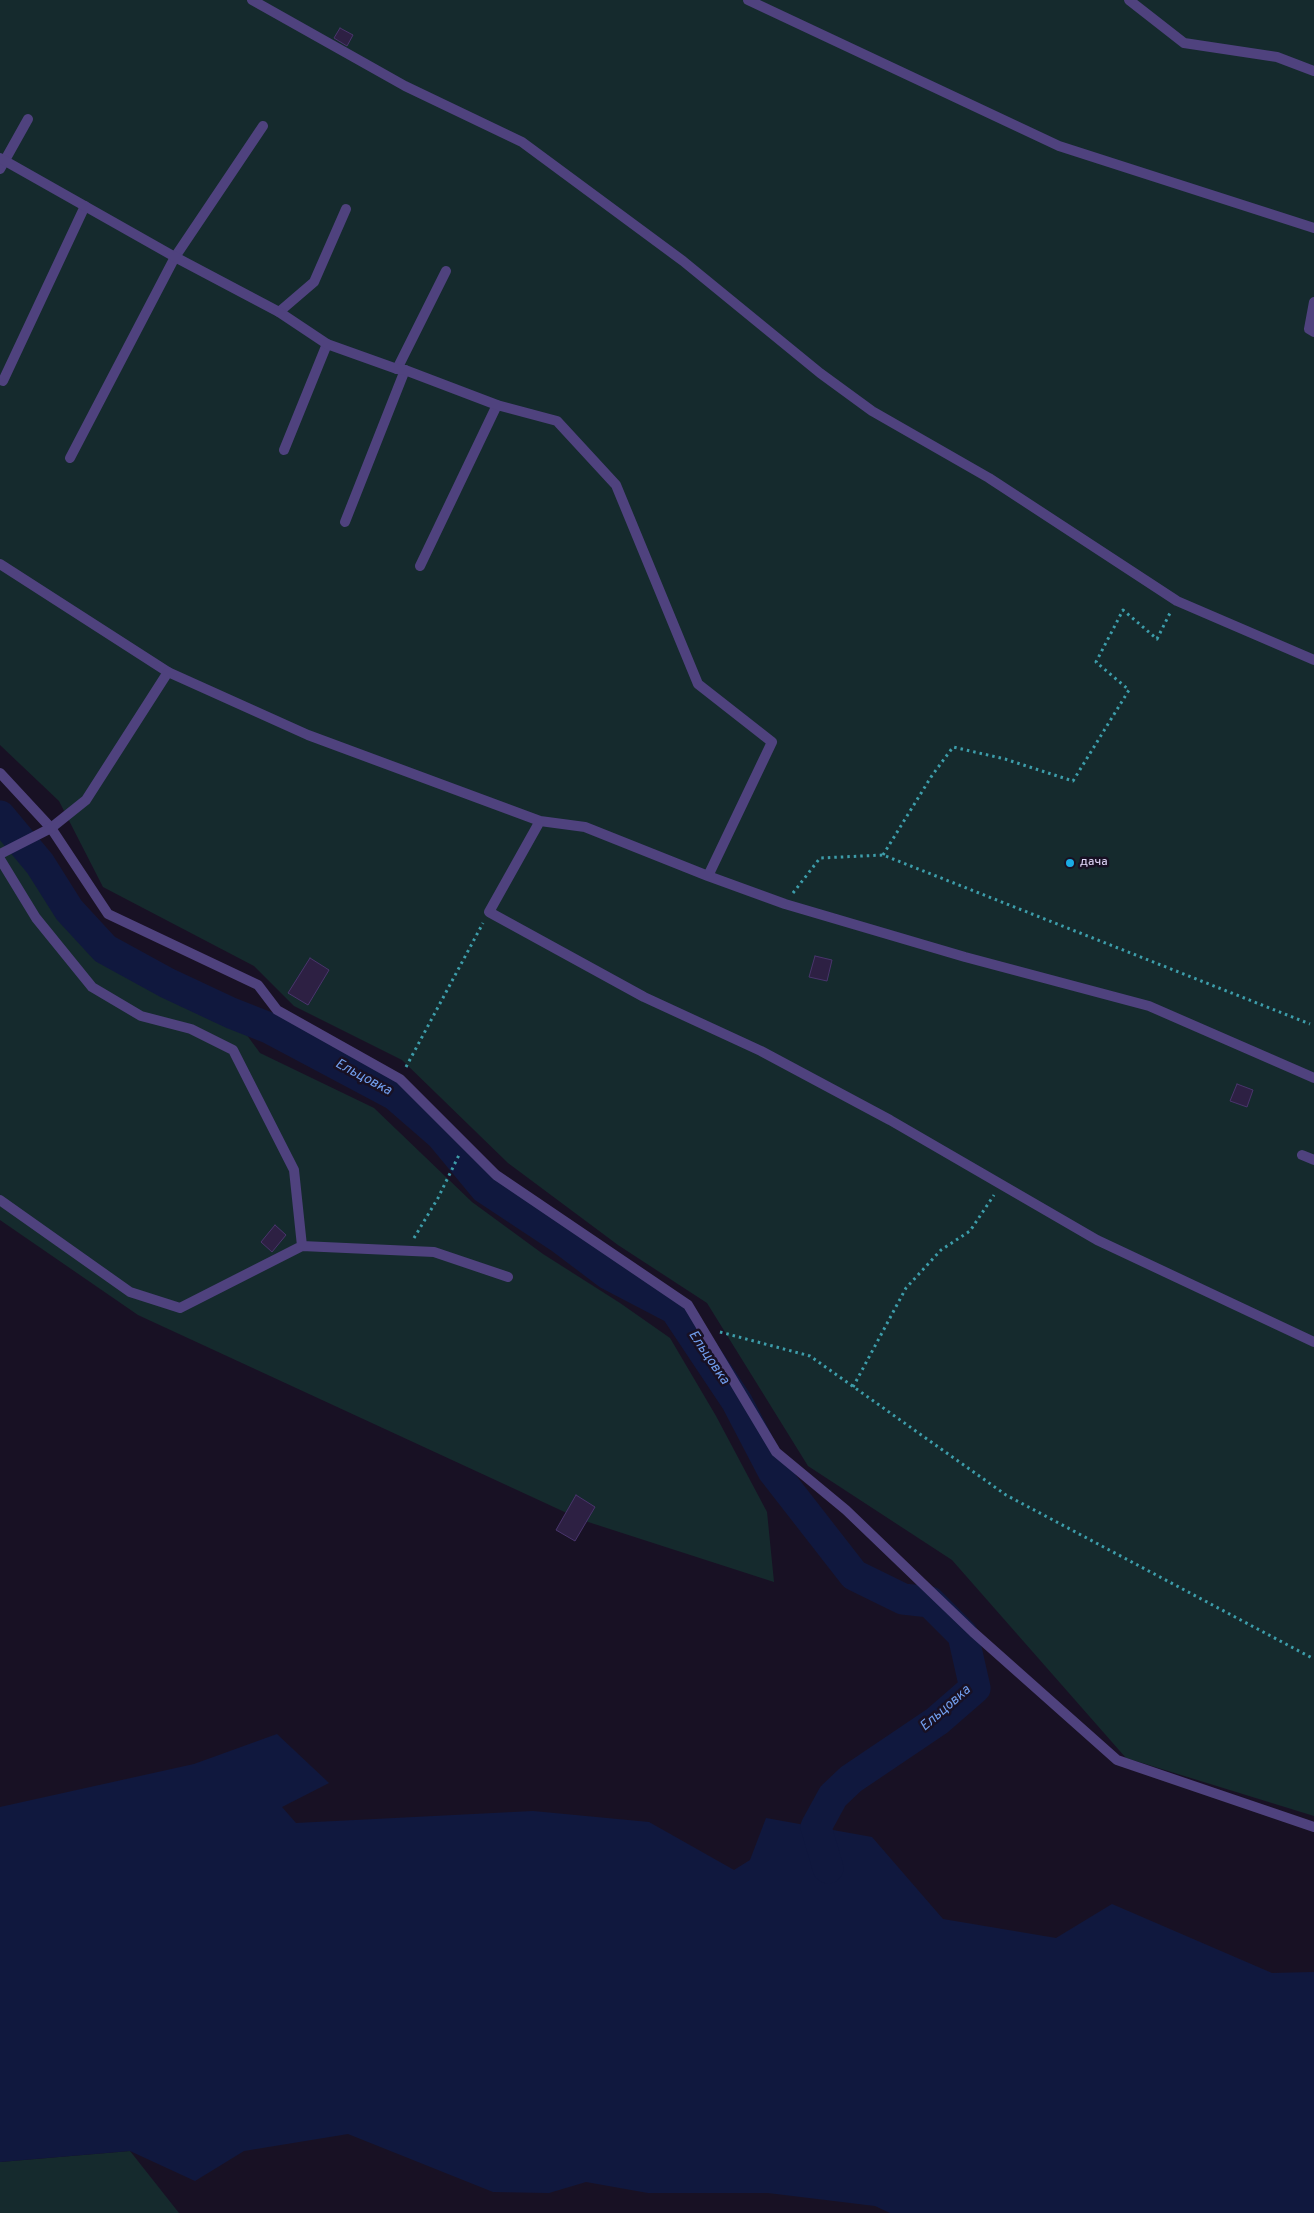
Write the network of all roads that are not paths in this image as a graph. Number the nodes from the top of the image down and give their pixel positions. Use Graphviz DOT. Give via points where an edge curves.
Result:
graph roads {
  1 [pos="252,0"];
  2 [pos="748,0"];
  3 [pos="1129,0"];
  4 [pos="1314,70"];
  5 [pos="28,119"];
  6 [pos="263,126"];
  7 [pos="1,163"];
  8 [pos="85,206"];
  9 [pos="346,209"];
  10 [pos="1314,228"];
  11 [pos="175,257"];
  12 [pos="446,271"];
  13 [pos="1314,302"];
  14 [pos="279,312"];
  15 [pos="1314,332"];
  16 [pos="327,344"];
  17 [pos="401,370"];
  18 [pos="3,381"];
  19 [pos="497,405"];
  20 [pos="284,450"];
  21 [pos="70,458"];
  22 [pos="345,522"];
  23 [pos="0,564"];
  24 [pos="420,566"];
  25 [pos="1314,660"];
  26 [pos="168,672"];
  27 [pos="0,773"];
  28 [pos="540,820"];
  29 [pos="51,828"];
  30 [pos="0,854"];
  31 [pos="0,859"];
  32 [pos="708,876"];
  33 [pos="1314,1078"];
  34 [pos="1302,1155"];
  35 [pos="1314,1160"];
  36 [pos="0,1200"];
  37 [pos="302,1246"];
  38 [pos="508,1277"];
  39 [pos="1314,1342"];
  40 [pos="1314,1827"];
  1 -- 25 [label="street" via="405,86 522,142 683,261 820,373 872,411 989,478 1177,601"];
  2 -- 10 [label="street" via="1059,146"];
  3 -- 4 [label="street" via="1184,43 1277,57"];
  5 -- 7 [label="street"];
  6 -- 11 [label="street"];
  7 -- 8 [label="street"];
  8 -- 11 [label="street"];
  8 -- 18 [label="street"];
  9 -- 14 [label="street" via="314,282"];
  11 -- 14 [label="street"];
  11 -- 21 [label="street"];
  12 -- 17 [label="street"];
  13 -- 15 [label="street" via="1309,329"];
  14 -- 16 [label="street"];
  16 -- 17 [label="street"];
  16 -- 20 [label="street"];
  17 -- 19 [label="street"];
  17 -- 22 [label="street"];
  19 -- 24 [label="street"];
  19 -- 32 [label="street" via="557,421 616,485 698,684 772,742"];
  23 -- 26 [label="street"];
  26 -- 28 [label="street" via="308,735"];
  26 -- 29 [label="street" via="86,800"];
  27 -- 29 [label="street"];
  28 -- 32 [label="street" via="585,826"];
  28 -- 39 [label="street" via="489,912 644,997 761,1051 882,1115 1097,1240"];
  29 -- 30 [label="street"];
  29 -- 40 [label="street" via="108,914 258,986 277,1010 400,1079 496,1175 688,1305 776,1452 846,1510 973,1632 1117,1760"];
  31 -- 37 [label="street" via="36,918 92,986 141,1016 191,1029 233,1050 294,1170"];
  32 -- 33 [label="street" via="785,904 1149,1006"];
  34 -- 35 [label="street"];
  36 -- 37 [label="street" via="130,1292 180,1308"];
  37 -- 38 [label="street" via="434,1252"];
}
